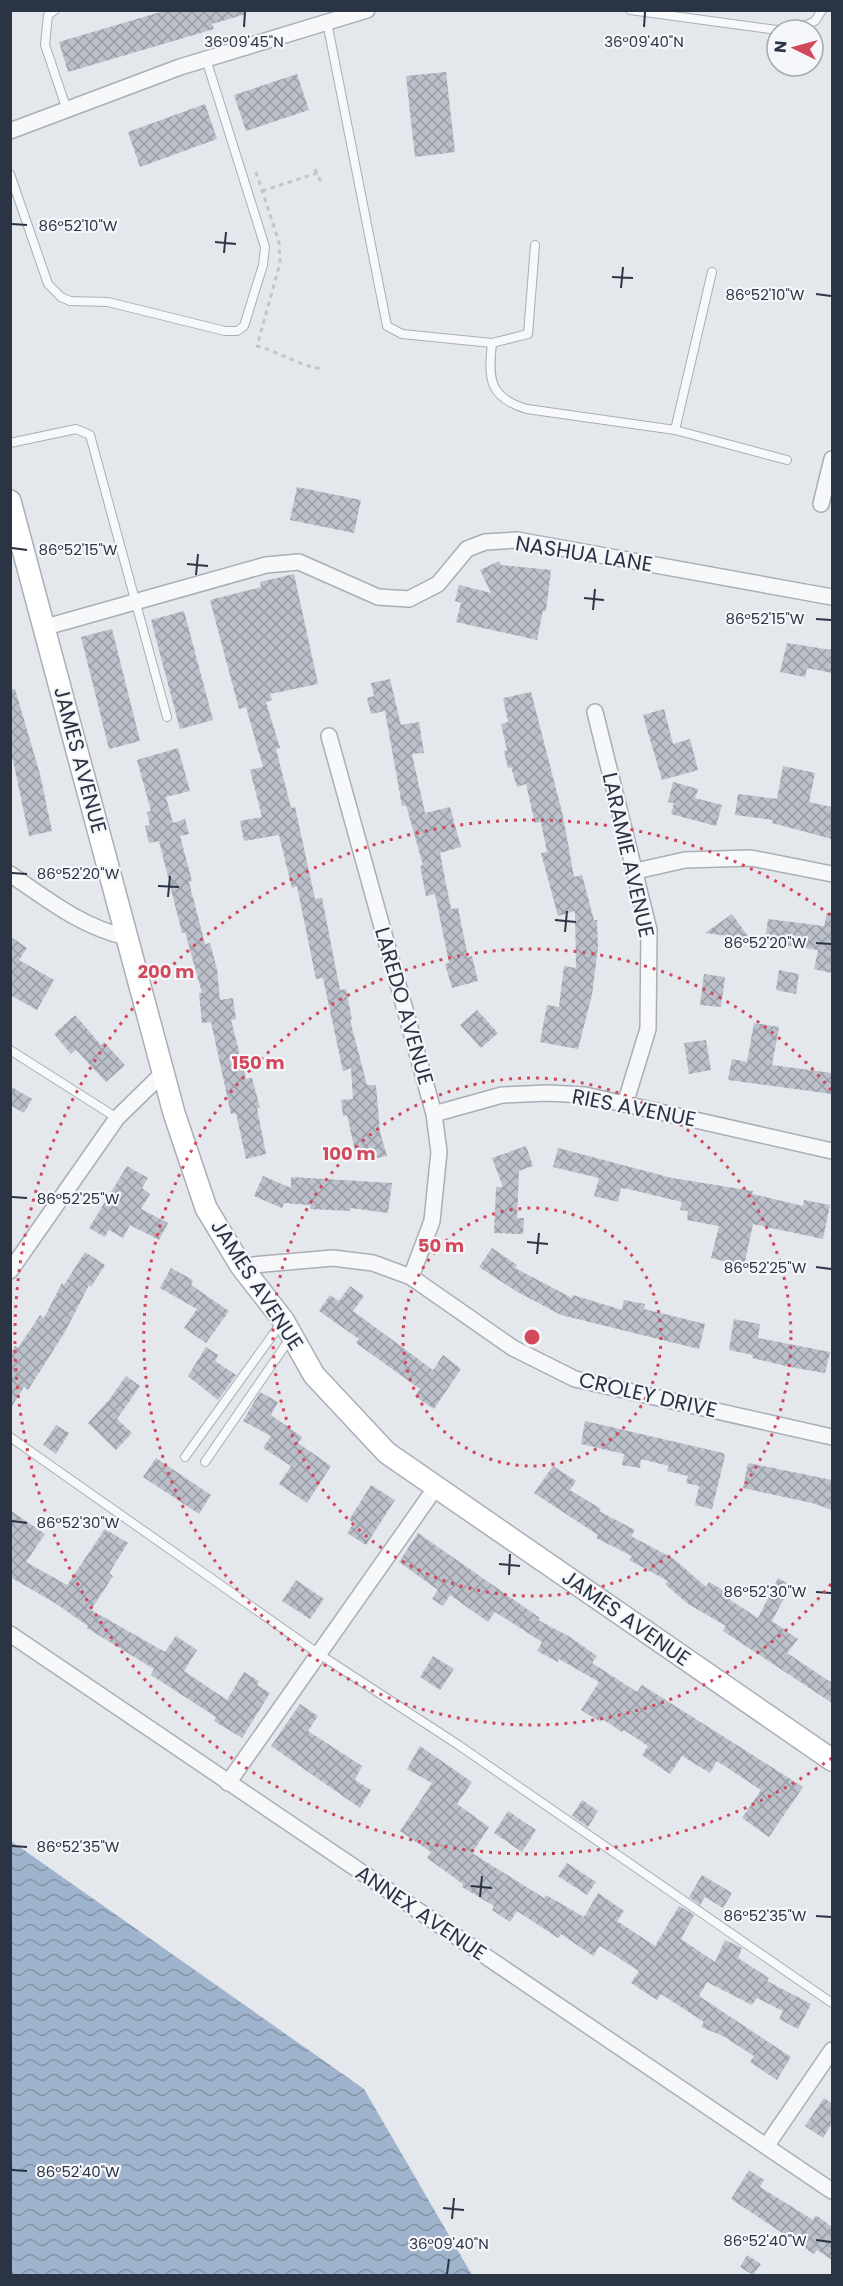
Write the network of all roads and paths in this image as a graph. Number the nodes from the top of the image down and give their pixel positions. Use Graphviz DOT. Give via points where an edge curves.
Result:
graph roads {
  1 [pos="55,10"];
  2 [pos="367,10"];
  3 [pos="630,10"];
  4 [pos="654,12"];
  5 [pos="327,22"];
  6 [pos="765,28"];
  7 [pos="206,59"];
  8 [pos="67,110"];
  9 [pos="10,131"];
  10 [pos="10,174"];
  11 [pos="321,182"];
  12 [pos="262,191"];
  13 [pos="535,245"];
  14 [pos="712,272"];
  15 [pos="492,343"];
  16 [pos="675,430"];
  17 [pos="10,443"];
  18 [pos="832,459"];
  19 [pos="786,460"];
  20 [pos="10,501"];
  21 [pos="821,504"];
  22 [pos="832,597"];
  23 [pos="135,603"];
  24 [pos="46,627"];
  25 [pos="594,712"];
  26 [pos="167,717"];
  27 [pos="329,736"];
  28 [pos="636,871"];
  29 [pos="10,874"];
  30 [pos="832,874"];
  31 [pos="126,937"];
  32 [pos="10,1050"];
  33 [pos="162,1074"];
  34 [pos="625,1104"];
  35 [pos="434,1113"];
  36 [pos="117,1118"];
  37 [pos="832,1151"];
  38 [pos="16,1250"];
  39 [pos="241,1266"];
  40 [pos="10,1271"];
  41 [pos="411,1277"];
  42 [pos="288,1328"];
  43 [pos="10,1437"];
  44 [pos="832,1437"];
  45 [pos="185,1457"];
  46 [pos="205,1462"];
  47 [pos="436,1487"];
  48 [pos="10,1634"];
  49 [pos="319,1654"];
  50 [pos="832,1760"];
  51 [pos="228,1783"];
  52 [pos="832,2003"];
  53 [pos="832,2050"];
  54 [pos="767,2145"];
  55 [pos="832,2191"];
  1 -- 8 [label="lane" via="48,15 45,45"];
  2 -- 5 [label="street"];
  3 -- 4 [label="lane"];
  4 -- 6 [label="lane"];
  5 -- 7 [label="street"];
  5 -- 15 [label="lane" via="387,326 402,334"];
  7 -- 8 [label="street"];
  7 -- 10 [label="lane" via="266,247 244,326 237,331 108,302 76,302 61,297 48,284"];
  8 -- 9 [label="street"];
  11 -- 12 [label="path" via="316,171"];
  13 -- 15 [label="lane" via="528,334"];
  14 -- 16 [label="lane"];
  15 -- 16 [label="lane" via="489,370 495,390 508,404"];
  16 -- 19 [label="lane"];
  17 -- 23 [label="lane" via="76,429 90,435"];
  18 -- 21 [label="street"];
  20 -- 24 [label="street, JAMES AVENUE"];
  22 -- 23 [label="street, NASHUA LANE" via="517,540 485,542 467,549 438,584 409,599 378,597 299,562 266,565"];
  23 -- 24 [label="street, NASHUA LANE"];
  23 -- 26 [label="lane"];
  24 -- 31 [label="street, JAMES AVENUE"];
  25 -- 28 [label="street, LARAMIE AVENUE"];
  27 -- 35 [label="street, LAREDO AVENUE"];
  28 -- 30 [label="street" via="685,860 751,858"];
  28 -- 34 [label="street, LARAMIE AVENUE" via="649,930 648,1029"];
  29 -- 31 [label="street" via="79,921 102,932"];
  31 -- 33 [label="street, JAMES AVENUE"];
  32 -- 36 [label="lane"];
  33 -- 36 [label="street"];
  33 -- 39 [label="street, JAMES AVENUE" via="206,1208"];
  34 -- 35 [label="street, RIES AVENUE" via="585,1095 502,1095"];
  34 -- 37 [label="street, RIES AVENUE"];
  35 -- 41 [label="street, LAREDO AVENUE" via="439,1152 432,1221"];
  36 -- 38 [label="street"];
  38 -- 40 [label="street"];
  39 -- 41 [label="street, CROLEY DRIVE" via="333,1258 373,1263"];
  39 -- 42 [label="street, JAMES AVENUE"];
  41 -- 44 [label="street, CROLEY DRIVE" via="513,1348 575,1379"];
  42 -- 45 [label="lane"];
  42 -- 46 [label="lane"];
  42 -- 47 [label="street, JAMES AVENUE" via="314,1375 387,1453"];
  43 -- 49 [label="lane"];
  47 -- 49 [label="street"];
  47 -- 50 [label="street, JAMES AVENUE"];
  48 -- 51 [label="street, ANNEX AVENUE"];
  49 -- 51 [label="street"];
  49 -- 52 [label="lane" via="457,1744"];
  51 -- 54 [label="street, ANNEX AVENUE"];
  53 -- 54 [label="street"];
  54 -- 55 [label="street, ANNEX AVENUE"];
}
